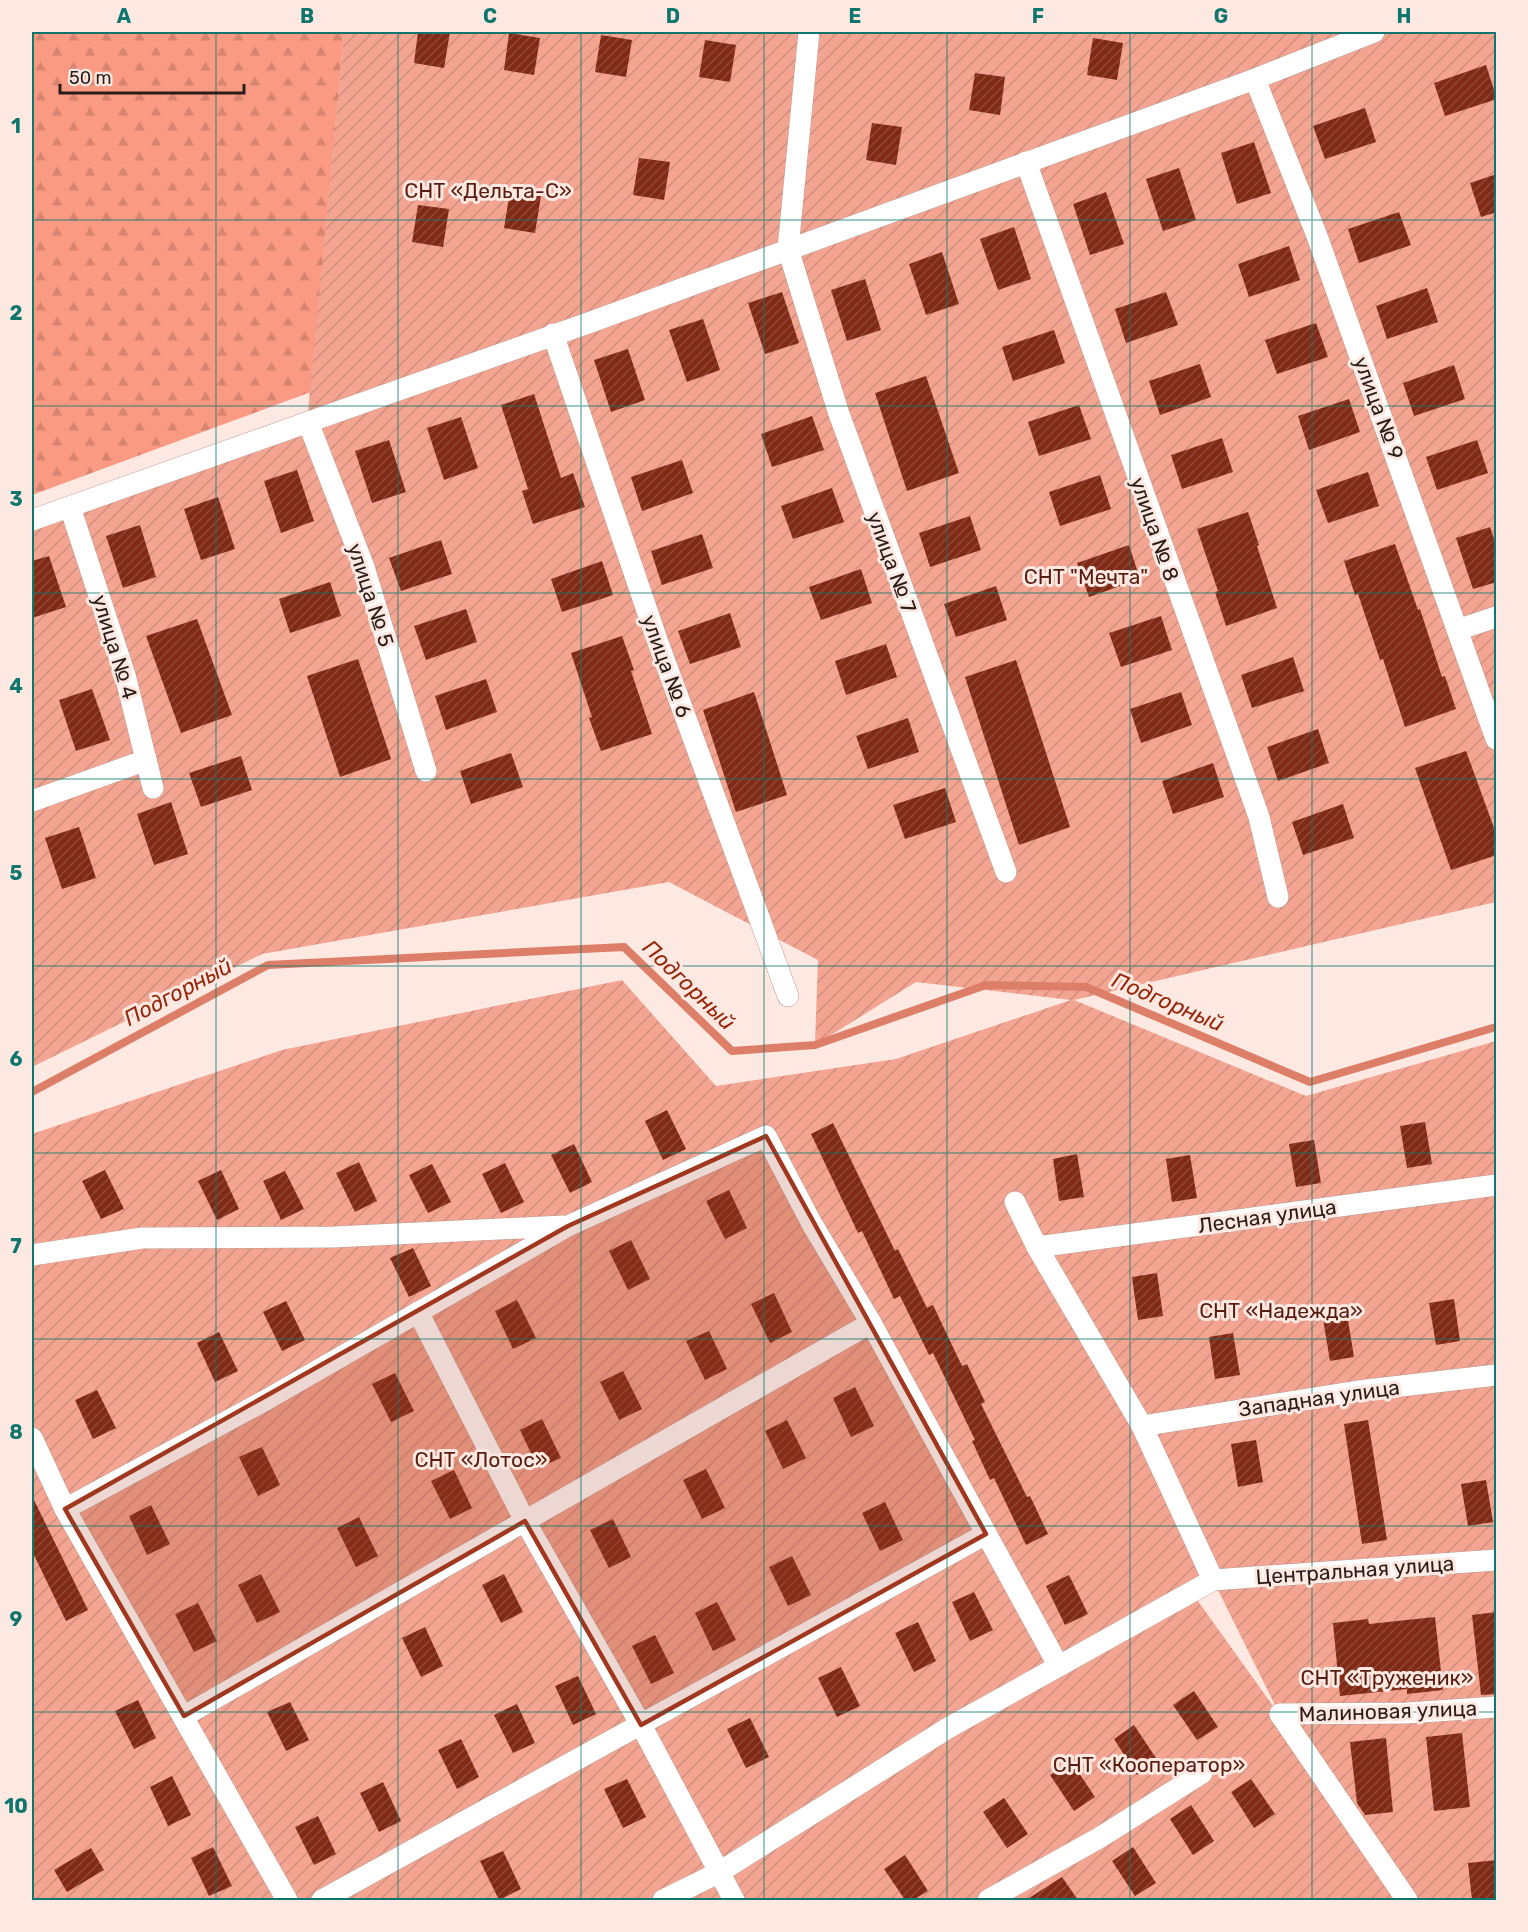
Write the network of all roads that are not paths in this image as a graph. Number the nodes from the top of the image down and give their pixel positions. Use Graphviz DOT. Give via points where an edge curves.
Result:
graph roads {
  1 [pos="808,32"];
  2 [pos="1374,32"];
  3 [pos="1255,78"];
  4 [pos="1026,162"];
  5 [pos="788,249"];
  6 [pos="553,334"];
  7 [pos="308,422"];
  8 [pos="70,507"];
  9 [pos="32,520"];
  10 [pos="1497,617"];
  11 [pos="1457,630"];
  12 [pos="1497,739"];
  13 [pos="146,760"];
  14 [pos="426,771"];
  15 [pos="153,788"];
  16 [pos="32,801"];
  17 [pos="1006,872"];
  18 [pos="1278,897"];
  19 [pos="788,996"];
  20 [pos="1497,1185"];
  21 [pos="1016,1202"];
  22 [pos="568,1226"];
  23 [pos="1037,1247"];
  24 [pos="32,1255"];
  25 [pos="418,1312"];
  26 [pos="871,1323"];
  27 [pos="1497,1375"];
  28 [pos="1142,1426"];
  29 [pos="32,1438"];
  30 [pos="65,1509"];
  31 [pos="525,1521"];
  32 [pos="986,1534"];
  33 [pos="1497,1560"];
  34 [pos="1213,1580"];
  35 [pos="1058,1665"];
  36 [pos="1497,1707"];
  37 [pos="184,1716"];
  38 [pos="641,1725"];
  39 [pos="1202,1773"];
  40 [pos="718,1873"];
  41 [pos="287,1900"];
  42 [pos="322,1900"];
  43 [pos="663,1900"];
  44 [pos="734,1900"];
  45 [pos="988,1900"];
  46 [pos="1407,1900"];
  1 -- 5 [label="street"];
  2 -- 3 [label="street"];
  3 -- 4 [label="street"];
  3 -- 11 [label="street, улица № 9" via="1317,236"];
  4 -- 5 [label="street"];
  4 -- 18 [label="street, улица № 8" via="1260,817"];
  5 -- 6 [label="street"];
  5 -- 17 [label="street, улица № 7" via="838,411"];
  6 -- 7 [label="street"];
  6 -- 19 [label="street, улица № 6" via="656,637"];
  7 -- 8 [label="street"];
  7 -- 14 [label="street, улица № 5" via="364,567"];
  8 -- 9 [label="street"];
  8 -- 13 [label="street, улица № 4" via="125,675"];
  10 -- 11 [label="street"];
  11 -- 12 [label="street, улица № 9"];
  13 -- 15 [label="street, улица № 4"];
  13 -- 16 [label="street"];
  20 -- 23 [label="street, Лесная улица"];
  21 -- 23 [label="street"];
  22 -- 24 [label="street" via="334,1237 142,1238"];
  22 -- 25 [label="street"];
  22 -- 26 [label="street" via="766,1136"];
  23 -- 28 [label="street"];
  25 -- 30 [label="street"];
  25 -- 31 [label="street"];
  26 -- 31 [label="street"];
  26 -- 32 [label="street"];
  27 -- 28 [label="street, Западная улица" via="1358,1390"];
  28 -- 34 [label="street"];
  29 -- 30 [label="street"];
  30 -- 37 [label="street"];
  31 -- 37 [label="street"];
  31 -- 38 [label="street"];
  32 -- 35 [label="street"];
  32 -- 38 [label="street"];
  33 -- 34 [label="street, Центральная улица"];
  34 -- 35 [label="street"];
  35 -- 40 [label="street" via="948,1728"];
  36 -- 46 [label="street, Малиновая улица" via="1407,1713 1280,1714"];
  37 -- 41 [label="street"];
  38 -- 40 [label="street"];
  38 -- 42 [label="street"];
  39 -- 45 [label="street" via="1099,1838"];
  40 -- 43 [label="street"];
  40 -- 44 [label="street"];
}
